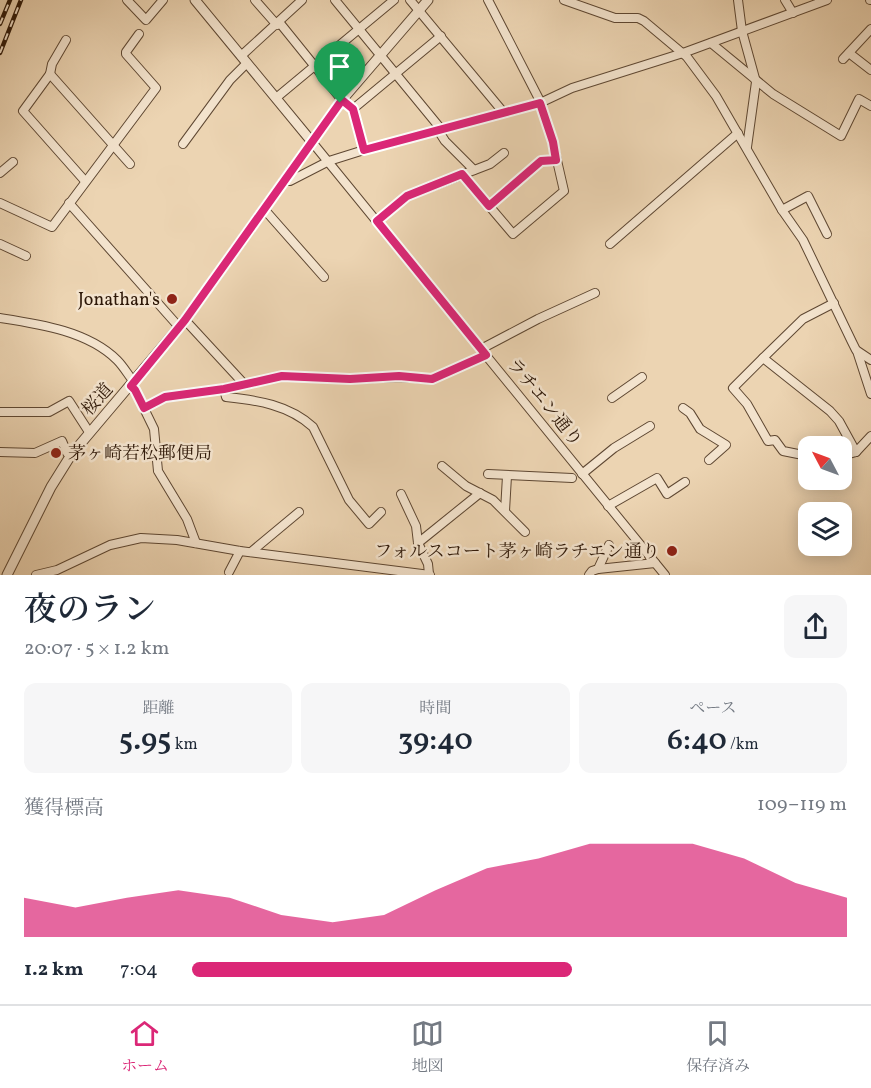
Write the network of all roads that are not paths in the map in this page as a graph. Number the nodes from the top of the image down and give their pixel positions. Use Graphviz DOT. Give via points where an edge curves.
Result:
graph roads {
  1 [pos="127,0"];
  2 [pos="163,0"];
  3 [pos="195,0"];
  4 [pos="255,0"];
  5 [pos="302,0"];
  6 [pos="335,0"];
  7 [pos="394,0"];
  8 [pos="411,0"];
  9 [pos="428,0"];
  10 [pos="488,0"];
  11 [pos="564,0"];
  12 [pos="738,0"];
  13 [pos="785,0"];
  14 [pos="827,0"];
  15 [pos="419,10"];
  16 [pos="793,13"];
  17 [pos="278,23"];
  18 [pos="359,29"];
  19 [pos="871,29"];
  20 [pos="742,31"];
  21 [pos="139,34"];
  22 [pos="441,36"];
  23 [pos="66,40"];
  24 [pos="711,43"];
  25 [pos="683,53"];
  26 [pos="380,55"];
  27 [pos="244,59"];
  28 [pos="315,66"];
  29 [pos="871,70"];
  30 [pos="396,73"];
  31 [pos="50,74"];
  32 [pos="756,82"];
  33 [pos="276,98"];
  34 [pos="342,100"];
  35 [pos="540,103"];
  36 [pos="871,106"];
  37 [pos="353,109"];
  38 [pos="504,113"];
  39 [pos="440,129"];
  40 [pos="738,133"];
  41 [pos="312,142"];
  42 [pos="183,144"];
  43 [pos="113,145"];
  44 [pos="747,147"];
  45 [pos="364,150"];
  46 [pos="504,153"];
  47 [pos="556,160"];
  48 [pos="329,161"];
  49 [pos="13,162"];
  50 [pos="130,164"];
  51 [pos="474,170"];
  52 [pos="0,173"];
  53 [pos="462,174"];
  54 [pos="284,180"];
  55 [pos="85,181"];
  56 [pos="0,203"];
  57 [pos="69,203"];
  58 [pos="489,206"];
  59 [pos="264,208"];
  60 [pos="782,210"];
  61 [pos="377,221"];
  62 [pos="827,234"];
  63 [pos="0,244"];
  64 [pos="610,244"];
  65 [pos="26,256"];
  66 [pos="324,277"];
  67 [pos="595,293"];
  68 [pos="834,303"];
  69 [pos="0,318"];
  70 [pos="182,323"];
  71 [pos="856,350"];
  72 [pos="484,352"];
  73 [pos="763,358"];
  74 [pos="871,360"];
  75 [pos="642,377"];
  76 [pos="132,384"];
  77 [pos="245,385"];
  78 [pos="224,389"];
  79 [pos="871,394"];
  80 [pos="612,398"];
  81 [pos="144,408"];
  82 [pos="683,408"];
  83 [pos="0,412"];
  84 [pos="650,426"];
  85 [pos="89,432"];
  86 [pos="871,436"];
  87 [pos="0,452"];
  88 [pos="856,452"];
  89 [pos="852,453"];
  90 [pos="798,454"];
  91 [pos="71,455"];
  92 [pos="709,459"];
  93 [pos="442,466"];
  94 [pos="488,474"];
  95 [pos="582,474"];
  96 [pos="507,476"];
  97 [pos="572,478"];
  98 [pos="685,482"];
  99 [pos="480,493"];
  100 [pos="401,494"];
  101 [pos="608,506"];
  102 [pos="505,511"];
  103 [pos="299,512"];
  104 [pos="381,512"];
  105 [pos="525,532"];
  106 [pos="196,543"];
  107 [pos="418,543"];
  108 [pos="609,545"];
  109 [pos="240,551"];
  110 [pos="251,552"];
  111 [pos="655,563"];
  112 [pos="364,567"];
  113 [pos="598,569"];
  114 [pos="229,572"];
  115 [pos="7,575"];
  116 [pos="36,575"];
  117 [pos="370,575"];
  118 [pos="429,575"];
  119 [pos="589,575"];
  120 [pos="665,575"];
  1 -- 2 [label="street" via="146,20"];
  3 -- 27 [label="street, ラチエン通り"];
  4 -- 17 [label="street"];
  5 -- 17 [label="street"];
  6 -- 18 [label="street"];
  7 -- 18 [label="street"];
  8 -- 15 [label="street"];
  9 -- 15 [label="street, 桜道"];
  10 -- 35 [label="street"];
  11 -- 25 [label="street" via="615,18 638,18"];
  12 -- 20 [label="street"];
  13 -- 16 [label="street"];
  14 -- 16 [label="street"];
  15 -- 22 [label="street"];
  15 -- 26 [label="street, 桜道"];
  16 -- 20 [label="street"];
  17 -- 27 [label="street"];
  17 -- 28 [label="street"];
  18 -- 26 [label="street"];
  18 -- 28 [label="street"];
  19 -- 29 [label="street" via="846,56"];
  20 -- 24 [label="street"];
  20 -- 32 [label="street"];
  21 -- 43 [label="street" via="126,54 156,88"];
  22 -- 30 [label="street"];
  22 -- 38 [label="street"];
  23 -- 31 [label="street"];
  24 -- 25 [label="street"];
  24 -- 32 [label="street"];
  25 -- 35 [label="street" via="572,88"];
  25 -- 40 [label="street"];
  26 -- 30 [label="street"];
  26 -- 34 [label="street, 桜道"];
  27 -- 33 [label="street, ラチエン通り"];
  27 -- 42 [label="street"];
  28 -- 33 [label="street"];
  28 -- 34 [label="street"];
  30 -- 37 [label="street"];
  30 -- 39 [label="street"];
  31 -- 43 [label="street"];
  31 -- 55 [label="street" via="23,111"];
  32 -- 36 [label="street" via="841,136 859,99"];
  32 -- 44 [label="street"];
  33 -- 41 [label="street, ラチエン通り"];
  34 -- 37 [label="street"];
  34 -- 41 [label="street, 桜道"];
  35 -- 38 [label="street"];
  35 -- 47 [label="street"];
  37 -- 45 [label="street"];
  38 -- 39 [label="street"];
  39 -- 45 [label="street"];
  39 -- 51 [label="street" via="445,141"];
  40 -- 44 [label="street"];
  40 -- 64 [label="street"];
  41 -- 48 [label="street, ラチエン通り"];
  41 -- 54 [label="street, 桜道"];
  43 -- 50 [label="street"];
  43 -- 55 [label="street"];
  44 -- 60 [label="street"];
  45 -- 48 [label="street"];
  46 -- 51 [label="street"];
  47 -- 58 [label="street" via="541,161"];
  47 -- 58 [label="street" via="564,191 513,234"];
  48 -- 54 [label="street" via="297,178"];
  48 -- 61 [label="street, ラチエン通り"];
  49 -- 52 [label="street"];
  51 -- 53 [label="street"];
  53 -- 58 [label="street"];
  53 -- 61 [label="street" via="407,196"];
  54 -- 59 [label="street, 桜道"];
  55 -- 57 [label="street"];
  56 -- 57 [label="street" via="52,227"];
  57 -- 70 [label="street"];
  59 -- 66 [label="street"];
  59 -- 70 [label="street, 桜道"];
  60 -- 62 [label="street" via="808,196"];
  60 -- 68 [label="street" via="803,240"];
  61 -- 72 [label="street, ラチエン通り"];
  63 -- 65 [label="street"];
  67 -- 72 [label="street" via="538,319"];
  68 -- 71 [label="street"];
  68 -- 73 [label="street" via="803,319"];
  69 -- 76 [label="street" via="64,332 96,344 116,359"];
  70 -- 76 [label="street, 桜道"];
  70 -- 77 [label="street"];
  71 -- 74 [label="street"];
  71 -- 79 [label="street"];
  72 -- 77 [label="street" via="432,379 282,376"];
  72 -- 95 [label="street, ラチエン通り"];
  73 -- 88 [label="street" via="830,411"];
  73 -- 90 [label="street" via="733,388 768,441 775,440 783,451"];
  75 -- 80 [label="street"];
  76 -- 81 [label="street"];
  76 -- 85 [label="street, 桜道"];
  77 -- 78 [label="street"];
  78 -- 81 [label="street" via="165,397"];
  78 -- 104 [label="street" via="226,397 263,402 307,421 355,509 369,524"];
  81 -- 106 [label="street" via="154,429 158,471 187,519"];
  82 -- 92 [label="street" via="700,429 726,446"];
  83 -- 85 [label="street" via="50,412 69,401"];
  84 -- 95 [label="street"];
  85 -- 91 [label="street, 桜道"];
  86 -- 88 [label="street"];
  87 -- 91 [label="street" via="35,453 62,441"];
  88 -- 89 [label="street"];
  91 -- 115 [label="street, 桜道"];
  93 -- 99 [label="street"];
  94 -- 96 [label="street"];
  95 -- 101 [label="street, ラチエン通り"];
  96 -- 97 [label="street"];
  96 -- 102 [label="street"];
  98 -- 101 [label="street" via="667,494 657,478"];
  99 -- 102 [label="street"];
  99 -- 107 [label="street"];
  100 -- 107 [label="street" via="416,526"];
  101 -- 111 [label="street, ラチエン通り"];
  102 -- 105 [label="street"];
  103 -- 110 [label="street"];
  106 -- 109 [label="street"];
  106 -- 116 [label="street" via="141,538 110,545 57,570"];
  107 -- 118 [label="street"];
  108 -- 113 [label="street"];
  109 -- 110 [label="street"];
  109 -- 114 [label="street"];
  110 -- 112 [label="street"];
  111 -- 113 [label="street"];
  111 -- 120 [label="street, ラチエン通り"];
  112 -- 117 [label="street"];
  112 -- 118 [label="street"];
  113 -- 119 [label="street"];
}
